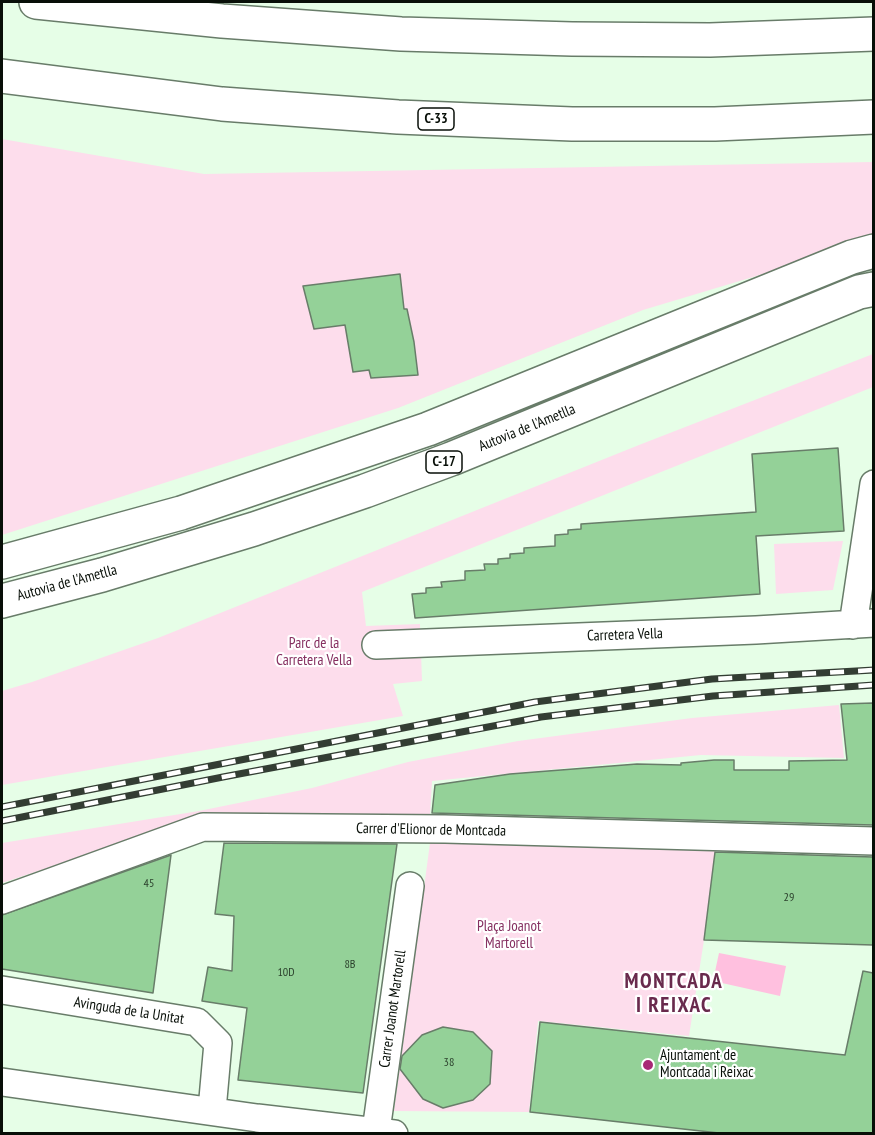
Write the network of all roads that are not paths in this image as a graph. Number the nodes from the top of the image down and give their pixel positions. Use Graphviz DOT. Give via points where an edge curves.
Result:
graph roads {
  1 [pos="36,2"];
  2 [pos="873,34"];
  3 [pos="2,76"];
  4 [pos="873,117"];
  5 [pos="873,251"];
  6 [pos="873,289"];
  7 [pos="873,484"];
  8 [pos="2,562"];
  9 [pos="2,601"];
  10 [pos="863,624"];
  11 [pos="376,645"];
  12 [pos="873,841"];
  13 [pos="410,886"];
  14 [pos="2,900"];
  15 [pos="2,990"];
  16 [pos="2,1083"];
  17 [pos="212,1110"];
  18 [pos="385,1132"];
  1 -- 2 [label="highway" via="401,34 699,40"];
  3 -- 4 [label="highway, C-33" via="222,104 398,117 572,124 715,124"];
  5 -- 8 [label="highway, C-17" via="428,429 181,513"];
  6 -- 9 [label="highway, Autovia de l'Ametlla / C-17" via="365,491 254,529"];
  7 -- 10 [label="street"];
  10 -- 11 [label="street, Carretera Vella"];
  12 -- 14 [label="street, Carrer d'Elionor de Montcada" via="445,829 203,827"];
  13 -- 18 [label="street, Carrer Joanot Martorell"];
  15 -- 17 [label="street, Avinguda de la Unitat" via="197,1022 218,1043"];
  16 -- 17 [label="street"];
  17 -- 18 [label="street"];
}
